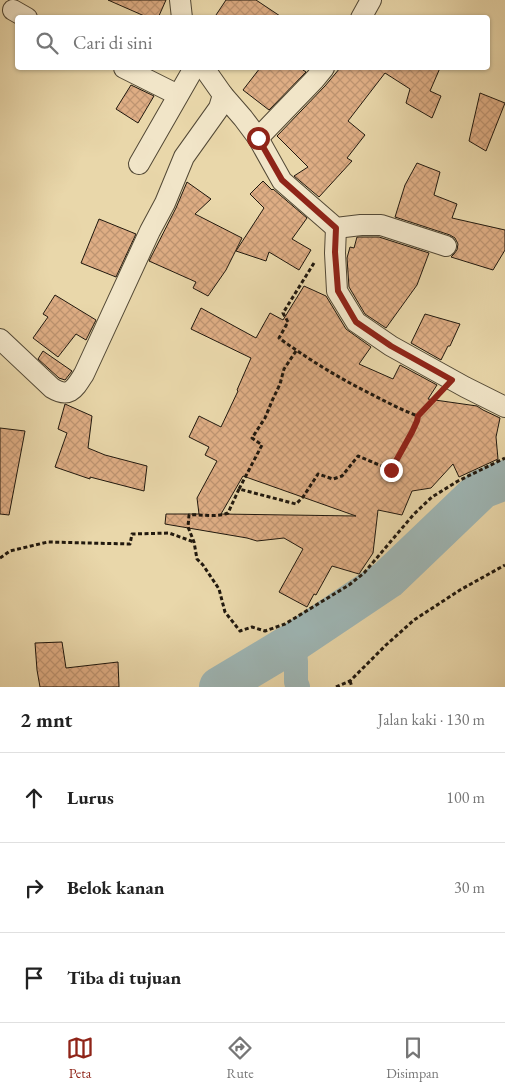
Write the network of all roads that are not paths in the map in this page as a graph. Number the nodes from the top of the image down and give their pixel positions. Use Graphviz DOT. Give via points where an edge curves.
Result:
graph roads {
  1 [pos="180,0"];
  2 [pos="371,0"];
  3 [pos="182,15"];
  4 [pos="363,15"];
  5 [pos="128,70"];
  6 [pos="193,70"];
  7 [pos="205,70"];
  8 [pos="322,70"];
  9 [pos="178,95"];
  10 [pos="223,95"];
  11 [pos="258,138"];
  12 [pos="139,164"];
  13 [pos="336,228"];
  14 [pos="446,246"];
  15 [pos="0,339"];
  16 [pos="505,407"];
  1 -- 3 [label="street"];
  2 -- 4 [label="street"];
  5 -- 9 [label="street"];
  6 -- 9 [label="street"];
  7 -- 10 [label="street"];
  8 -- 11 [label="street"];
  9 -- 12 [label="street"];
  10 -- 11 [label="street"];
  10 -- 15 [label="street" via="219,108 184,157 75,388 69,392 52,388"];
  11 -- 13 [label="street" via="282,180"];
  13 -- 14 [label="street" via="381,225"];
  13 -- 16 [label="street" via="338,291 356,322 391,346"];
}
